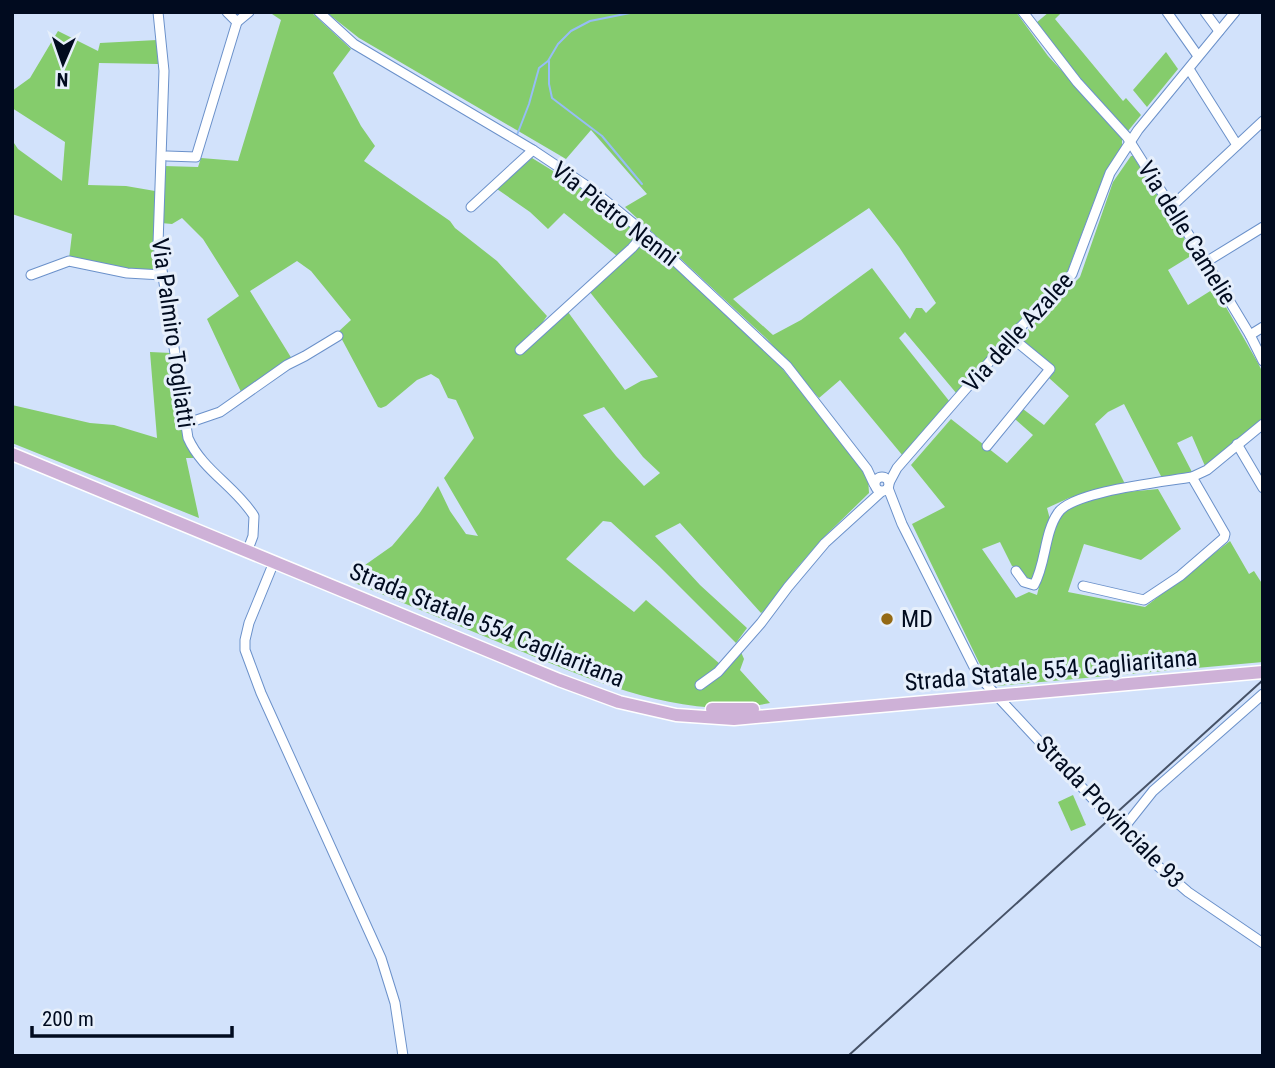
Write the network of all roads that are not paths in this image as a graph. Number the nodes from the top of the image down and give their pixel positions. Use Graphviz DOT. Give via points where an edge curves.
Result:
graph roads {
  1 [pos="158,12"];
  2 [pos="228,12"];
  3 [pos="249,12"];
  4 [pos="318,12"];
  5 [pos="1023,12"];
  6 [pos="1167,12"];
  7 [pos="1205,12"];
  8 [pos="1235,12"];
  9 [pos="237,22"];
  10 [pos="1219,31"];
  11 [pos="1198,56"];
  12 [pos="1189,69"];
  13 [pos="1263,121"];
  14 [pos="1130,142"];
  15 [pos="1237,145"];
  16 [pos="533,150"];
  17 [pos="167,156"];
  18 [pos="1172,206"];
  19 [pos="471,207"];
  20 [pos="1263,227"];
  21 [pos="645,233"];
  22 [pos="1206,262"];
  23 [pos="31,275"];
  24 [pos="162,275"];
  25 [pos="1263,327"];
  26 [pos="338,335"];
  27 [pos="1250,335"];
  28 [pos="1011,337"];
  29 [pos="520,350"];
  30 [pos="1263,361"];
  31 [pos="186,424"];
  32 [pos="1263,424"];
  33 [pos="1237,444"];
  34 [pos="987,446"];
  35 [pos="12,447"];
  36 [pos="12,454"];
  37 [pos="1192,477"];
  38 [pos="882,485"];
  39 [pos="1263,488"];
  40 [pos="250,544"];
  41 [pos="274,562"];
  42 [pos="1016,571"];
  43 [pos="1083,586"];
  44 [pos="1263,664"];
  45 [pos="1263,672"];
  46 [pos="700,685"];
  47 [pos="995,693"];
  48 [pos="1263,694"];
  49 [pos="1122,830"];
  50 [pos="1263,943"];
  51 [pos="403,1056"];
  1 -- 24 [label="street, Via Palmiro Togliatti" via="164,71 158,233"];
  2 -- 9 [label="street"];
  3 -- 9 [label="street"];
  4 -- 16 [label="street, Via Pietro Nenni" via="354,44"];
  5 -- 14 [label="street, Via delle Camelie"];
  6 -- 11 [label="street"];
  7 -- 10 [label="street"];
  8 -- 10 [label="street, Via delle Azalee"];
  9 -- 17 [label="street" via="196,157"];
  10 -- 11 [label="street, Via delle Azalee"];
  11 -- 12 [label="street, Via delle Azalee"];
  12 -- 14 [label="street, Via delle Azalee"];
  12 -- 15 [label="street"];
  13 -- 15 [label="street"];
  14 -- 18 [label="street, Via delle Camelie"];
  14 -- 28 [label="street, Via delle Azalee" via="1106,180 1072,274"];
  15 -- 18 [label="street"];
  16 -- 19 [label="street"];
  16 -- 21 [label="street, Via Pietro Nenni"];
  18 -- 22 [label="street, Via delle Camelie"];
  20 -- 22 [label="street"];
  21 -- 29 [label="street"];
  21 -- 38 [label="street, Via Pietro Nenni" via="787,366"];
  22 -- 27 [label="street, Via delle Camelie"];
  23 -- 24 [label="street" via="69,261"];
  24 -- 31 [label="street, Via Palmiro Togliatti"];
  25 -- 27 [label="street"];
  26 -- 31 [label="street" via="220,412"];
  27 -- 30 [label="street, Via delle Camelie"];
  28 -- 34 [label="street" via="1050,369"];
  28 -- 38 [label="street, Via delle Azalee"];
  31 -- 40 [label="street, Via Palmiro Togliatti" via="193,450 254,516"];
  32 -- 33 [label="street"];
  33 -- 37 [label="street"];
  33 -- 39 [label="street"];
  35 -- 40 [label="main road, Strada Statale 554 Cagliaritana"];
  36 -- 41 [label="main road, Strada Statale 554 Cagliaritana"];
  37 -- 42 [label="street" via="1086,496 1066,504 1056,515 1036,582 1029,586"];
  37 -- 43 [label="street" via="1224,538 1144,600"];
  38 -- 46 [label="street, Via delle Azalee" via="825,543 718,672"];
  38 -- 47 [label="street" via="976,671"];
  40 -- 47 [label="main road, Strada Statale 554 Cagliaritana" via="584,681 648,701 685,708 747,709"];
  41 -- 47 [label="main road, Strada Statale 554 Cagliaritana" via="559,680 619,702 676,715 734,719"];
  41 -- 51 [label="street" via="249,623 245,650 381,958 395,1003"];
  44 -- 47 [label="main road, Strada Statale 554 Cagliaritana"];
  45 -- 47 [label="main road, Strada Statale 554 Cagliaritana"];
  47 -- 49 [label="street, Strada Provinciale 93"];
  48 -- 49 [label="street" via="1153,791"];
  49 -- 50 [label="street, Strada Provinciale 93" via="1188,892"];
}
